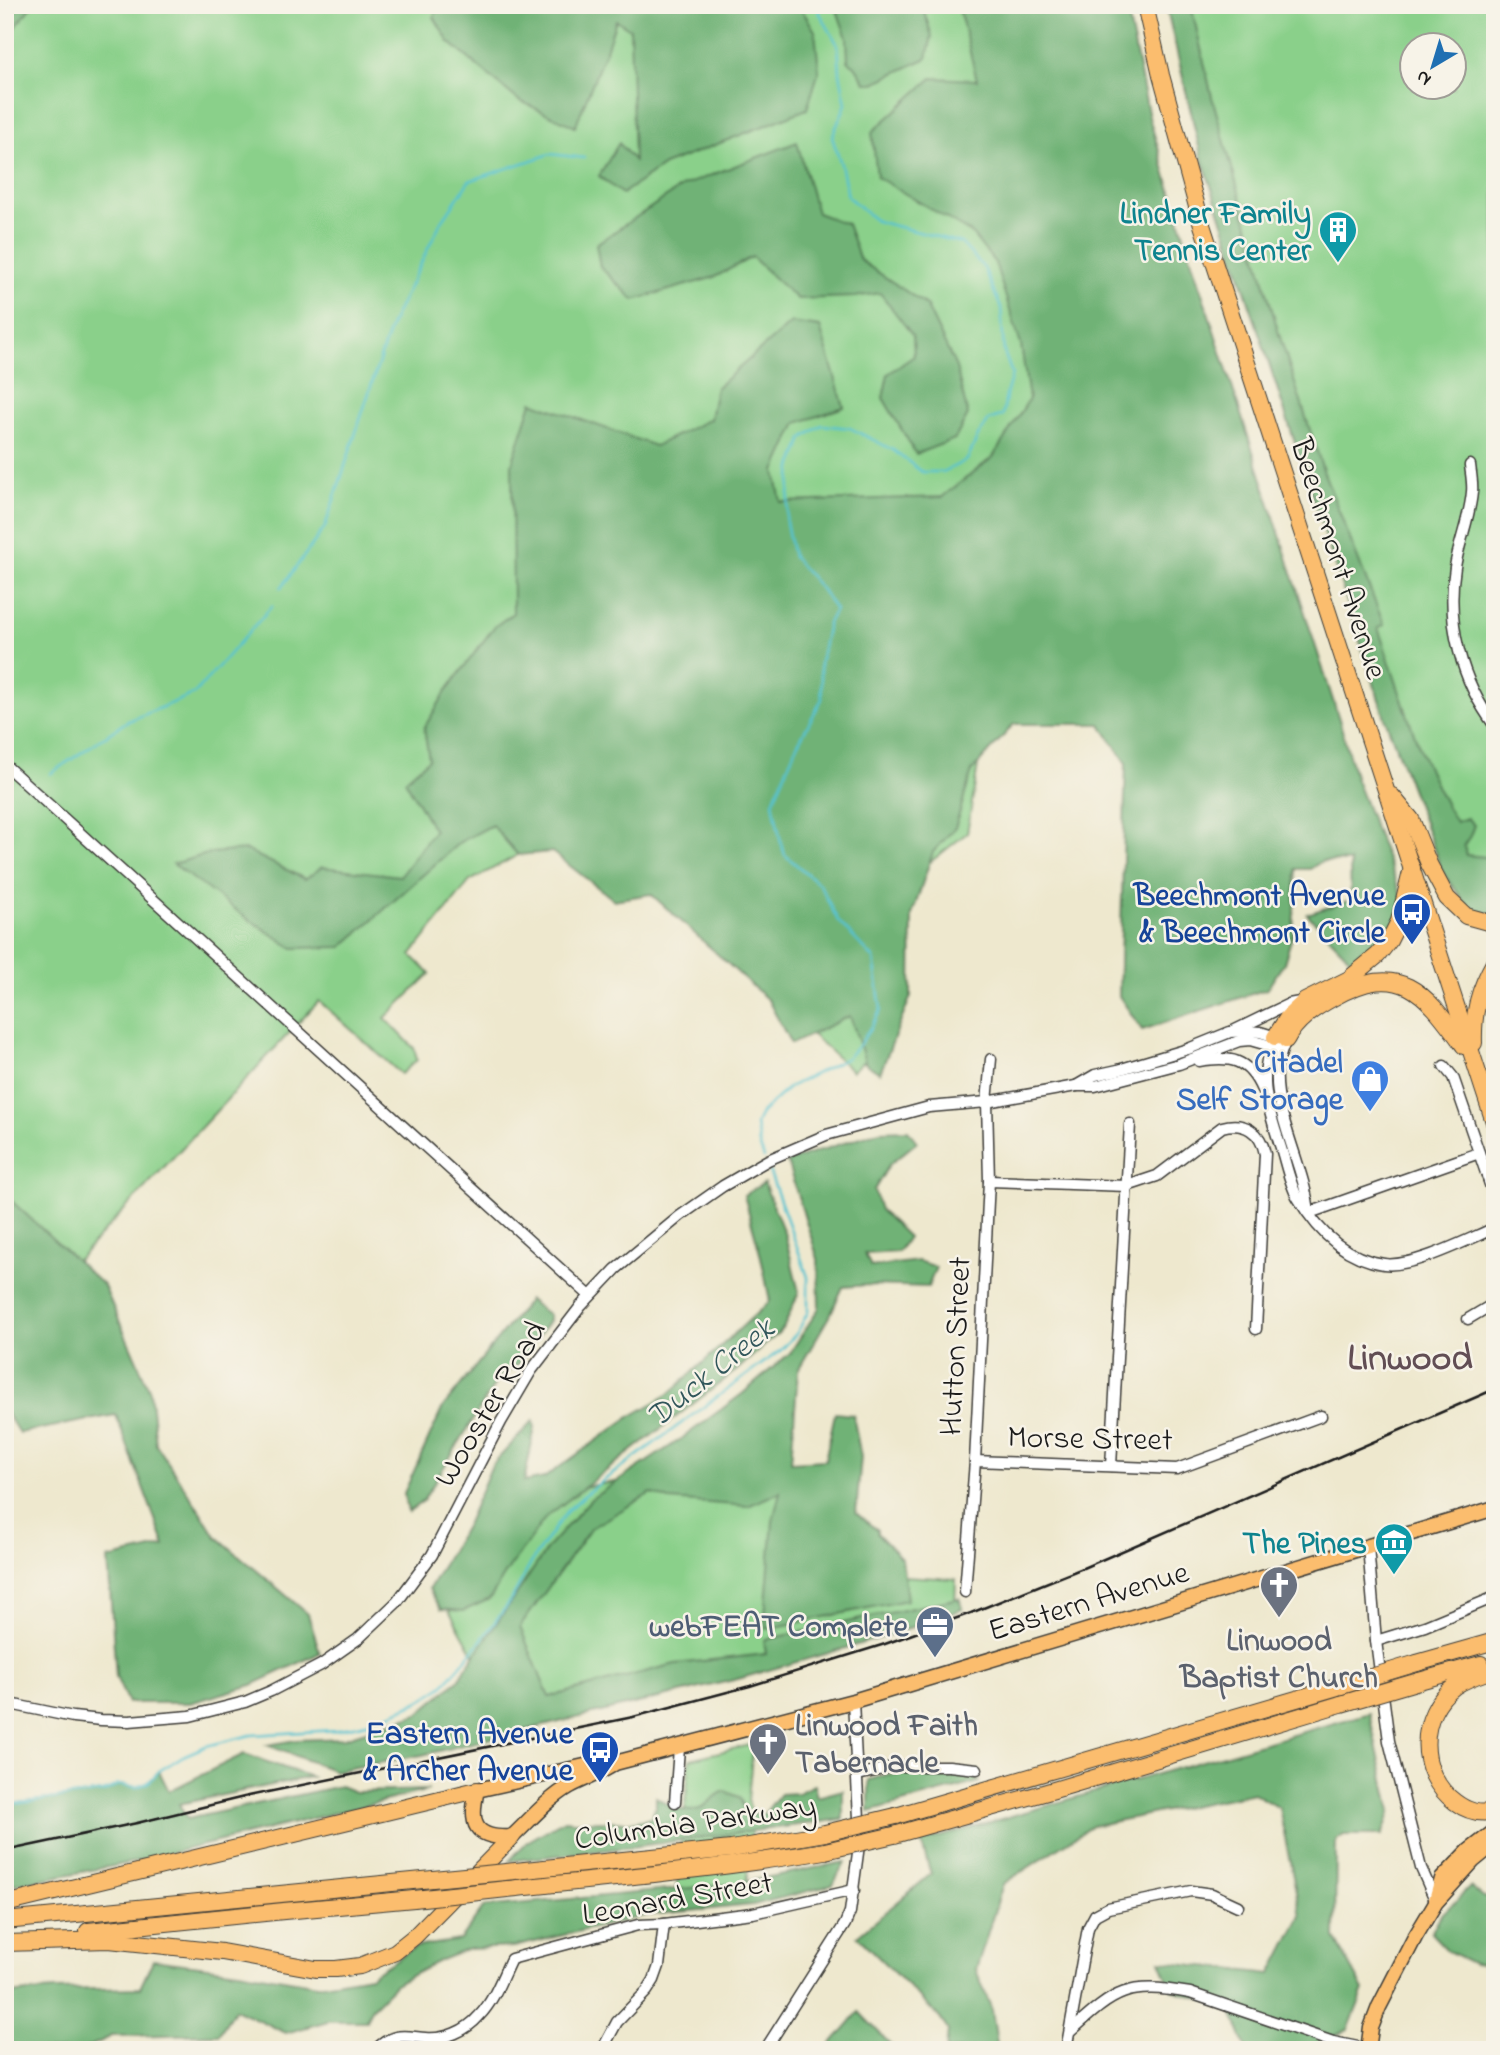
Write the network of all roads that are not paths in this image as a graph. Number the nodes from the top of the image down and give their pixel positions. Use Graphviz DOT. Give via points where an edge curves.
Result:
graph roads {
  1 [pos="1145,5"];
  2 [pos="1470,465"];
  3 [pos="1495,726"];
  4 [pos="5,765"];
  5 [pos="1385,788"];
  6 [pos="1412,867"];
  7 [pos="1495,924"];
  8 [pos="1495,961"];
  9 [pos="1305,1001"];
  10 [pos="1230,1032"];
  11 [pos="1279,1043"];
  12 [pos="992,1059"];
  13 [pos="1474,1060"];
  14 [pos="1179,1065"];
  15 [pos="1444,1066"];
  16 [pos="1076,1086"];
  17 [pos="1266,1098"];
  18 [pos="987,1102"];
  19 [pos="1129,1124"];
  20 [pos="1495,1125"];
  21 [pos="1479,1153"];
  22 [pos="989,1181"];
  23 [pos="1127,1186"];
  24 [pos="1495,1199"];
  25 [pos="1309,1213"];
  26 [pos="1495,1228"];
  27 [pos="590,1296"];
  28 [pos="1495,1303"];
  29 [pos="1468,1319"];
  30 [pos="1256,1329"];
  31 [pos="1321,1416"];
  32 [pos="975,1461"];
  33 [pos="1111,1466"];
  34 [pos="1495,1508"];
  35 [pos="1368,1546"];
  36 [pos="965,1592"];
  37 [pos="1495,1597"];
  38 [pos="1376,1641"];
  39 [pos="1495,1641"];
  40 [pos="1495,1660"];
  41 [pos="1495,1669"];
  42 [pos="853,1701"];
  43 [pos="5,1703"];
  44 [pos="679,1748"];
  45 [pos="615,1763"];
  46 [pos="977,1769"];
  47 [pos="858,1775"];
  48 [pos="477,1790"];
  49 [pos="675,1801"];
  50 [pos="1495,1811"];
  51 [pos="1495,1831"];
  52 [pos="512,1837"];
  53 [pos="1495,1843"];
  54 [pos="854,1890"];
  55 [pos="1436,1902"];
  56 [pos="5,1904"];
  57 [pos="1238,1906"];
  58 [pos="5,1920"];
  59 [pos="664,1924"];
  60 [pos="5,1941"];
  61 [pos="1071,2031"];
  62 [pos="1368,2049"];
  63 [pos="375,2050"];
  64 [pos="602,2050"];
  65 [pos="765,2050"];
  66 [pos="1066,2050"];
  1 -- 5 [label="highway, Beechmont Avenue" via="1202,225"];
  2 -- 3 [label="street" via="1472,492 1453,585 1454,625 1469,683"];
  4 -- 27 [label="street"];
  5 -- 6 [label="highway, Beechmont Avenue"];
  5 -- 7 [label="highway" via="1411,819 1447,898 1466,916"];
  6 -- 9 [label="highway" via="1399,921 1378,956 1349,979"];
  6 -- 13 [label="highway, Beechmont Avenue"];
  8 -- 13 [label="highway" via="1473,1021"];
  9 -- 10 [label="street"];
  9 -- 11 [label="highway" via="1288,1017"];
  10 -- 11 [label="street, Wooster Road" via="1248,1031"];
  10 -- 16 [label="street, Wooster Road" via="1188,1049 1095,1074"];
  11 -- 13 [label="highway" via="1317,1007 1360,985 1380,981 1421,994"];
  11 -- 14 [label="street, Wooster Road" via="1240,1041"];
  11 -- 17 [label="street" via="1264,1075"];
  11 -- 25 [label="street" via="1279,1095"];
  12 -- 18 [label="street, Hutton Street"];
  13 -- 20 [label="highway, Beechmont Avenue"];
  14 -- 16 [label="street, Wooster Road" via="1095,1086"];
  14 -- 17 [label="street" via="1230,1059 1251,1072"];
  15 -- 21 [label="street" via="1453,1077"];
  16 -- 18 [label="street, Wooster Road"];
  17 -- 25 [label="street" via="1297,1196"];
  18 -- 22 [label="street, Hutton Street"];
  18 -- 27 [label="street, Wooster Road" via="929,1107 805,1143 710,1195 648,1241"];
  19 -- 23 [label="street"];
  21 -- 24 [label="street"];
  21 -- 25 [label="street"];
  22 -- 23 [label="street"];
  22 -- 32 [label="street, Hutton Street"];
  23 -- 30 [label="street" via="1157,1176 1225,1126 1244,1126 1255,1132 1265,1154"];
  23 -- 33 [label="street"];
  25 -- 26 [label="street" via="1346,1251 1385,1264 1416,1260"];
  27 -- 43 [label="street, Wooster Road" via="531,1371 417,1577 384,1615 340,1652 271,1691 190,1716 101,1720"];
  28 -- 29 [label="street"];
  31 -- 33 [label="street, Morse Street" via="1177,1469"];
  32 -- 33 [label="street, Morse Street"];
  32 -- 36 [label="street, Hutton Street"];
  34 -- 35 [label="main road, Eastern Avenue"];
  35 -- 38 [label="street"];
  35 -- 42 [label="main road, Eastern Avenue"];
  37 -- 38 [label="street"];
  38 -- 55 [label="street" via="1389,1741 1421,1868"];
  39 -- 58 [label="highway, Columbia Parkway, bridge" via="825,1833 731,1849"];
  40 -- 60 [label="highway, Columbia Parkway, bridge" via="1066,1787 825,1851 716,1868"];
  41 -- 50 [label="highway" via="1447,1693 1433,1712 1426,1738 1429,1765 1441,1789 1475,1813"];
  42 -- 44 [label="main road, Eastern Avenue"];
  42 -- 47 [label="street"];
  44 -- 45 [label="main road, Eastern Avenue"];
  44 -- 49 [label="street"];
  45 -- 48 [label="main road"];
  45 -- 52 [label="main road" via="548,1800"];
  46 -- 47 [label="street" via="895,1766"];
  47 -- 54 [label="street" via="860,1838"];
  48 -- 52 [label="main road" via="473,1807 476,1827 490,1837"];
  48 -- 56 [label="highway"];
  51 -- 55 [label="main road" via="1442,1879"];
  52 -- 60 [label="highway" via="415,1936 395,1952 360,1966 316,1969 222,1952 109,1940"];
  53 -- 55 [label="main road"];
  54 -- 59 [label="street, Leonard Street" via="753,1913"];
  54 -- 65 [label="street" via="845,1924"];
  55 -- 62 [label="main road" via="1379,2007"];
  57 -- 61 [label="street" via="1212,1894 1191,1891 1101,1910 1088,1928"];
  59 -- 63 [label="street, Leonard Street" via="638,1925 510,1959 485,2009 469,2026 434,2038 401,2035"];
  59 -- 64 [label="street" via="654,1980 617,2022"];
  61 -- 62 [label="street" via="1112,1996 1138,1989 1171,1990"];
  61 -- 66 [label="street"];
}
